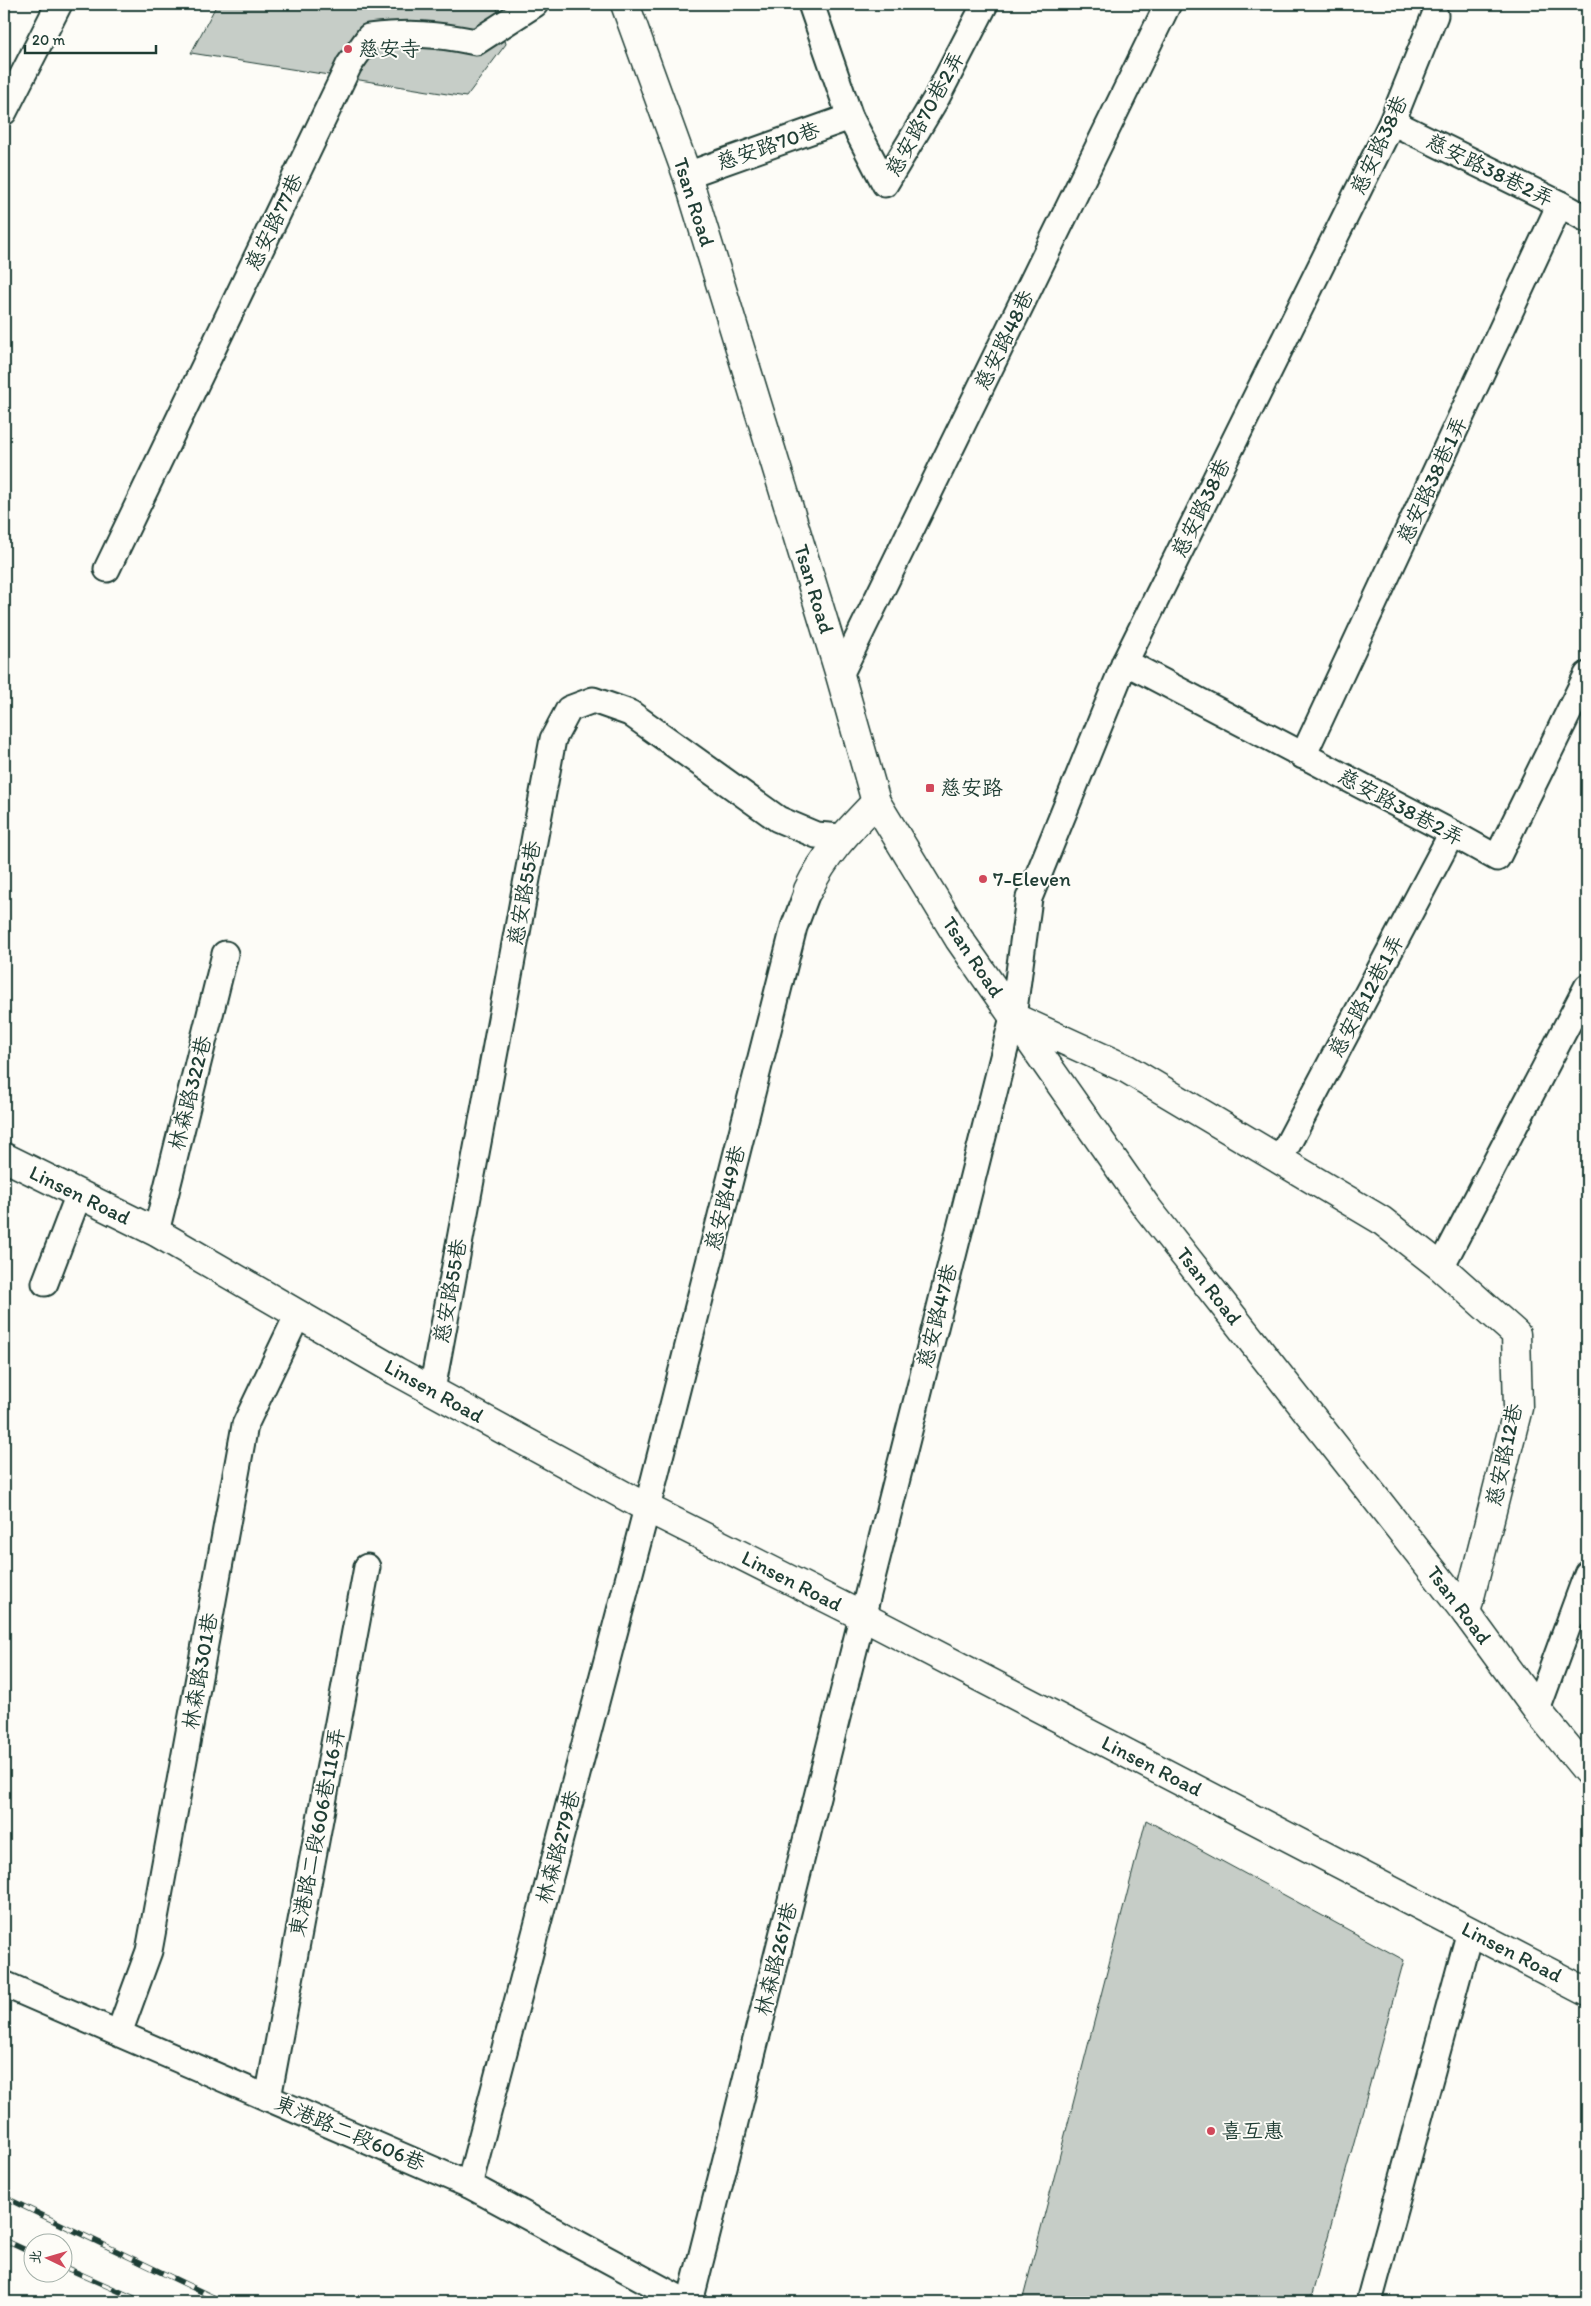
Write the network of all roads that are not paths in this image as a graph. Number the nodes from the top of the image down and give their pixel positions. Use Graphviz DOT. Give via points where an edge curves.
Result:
graph roads {
  1 [pos="60,4"];
  2 [pos="535,4"];
  3 [pos="624,4"];
  4 [pos="811,4"];
  5 [pos="986,4"];
  6 [pos="1168,4"];
  7 [pos="1435,15"];
  8 [pos="4,112"];
  9 [pos="850,118"];
  10 [pos="1392,122"];
  11 [pos="687,175"];
  12 [pos="1560,204"];
  13 [pos="1587,219"];
  14 [pos="107,569"];
  15 [pos="1124,662"];
  16 [pos="840,675"];
  17 [pos="1587,675"];
  18 [pos="1303,756"];
  19 [pos="876,802"];
  20 [pos="1452,832"];
  21 [pos="842,837"];
  22 [pos="808,890"];
  23 [pos="225,954"];
  24 [pos="1587,987"];
  25 [pos="1013,1017"];
  26 [pos="4,1157"];
  27 [pos="1280,1159"];
  28 [pos="79,1194"];
  29 [pos="156,1232"];
  30 [pos="1441,1267"];
  31 [pos="45,1283"];
  32 [pos="298,1314"];
  33 [pos="432,1390"];
  34 [pos="647,1508"];
  35 [pos="367,1567"];
  36 [pos="1587,1574"];
  37 [pos="1466,1613"];
  38 [pos="862,1616"];
  39 [pos="1537,1710"];
  40 [pos="1587,1771"];
  41 [pos="1470,1931"];
  42 [pos="4,1984"];
  43 [pos="1587,1992"];
  44 [pos="119,2033"];
  45 [pos="268,2098"];
  46 [pos="469,2185"];
  47 [pos="688,2302"];
  48 [pos="1369,2302"];
  1 -- 8 [label="lane"];
  2 -- 14 [label="lane, 慈安路77巷" via="476,42 435,34 402,33 370,37 349,65"];
  3 -- 11 [label="street, Tsan Road"];
  4 -- 9 [label="lane"];
  5 -- 9 [label="lane, 慈安路70巷2弄" via="938,97 886,184"];
  6 -- 16 [label="lane, 慈安路48巷"];
  7 -- 10 [label="lane, 慈安路38巷"];
  9 -- 11 [label="lane, 慈安路70巷"];
  10 -- 12 [label="lane, 慈安路38巷2弄"];
  10 -- 15 [label="lane, 慈安路38巷"];
  11 -- 16 [label="street, Tsan Road"];
  12 -- 13 [label="lane, 慈安路38巷2弄"];
  12 -- 18 [label="lane, 慈安路38巷1弄"];
  15 -- 18 [label="lane, 慈安路38巷2弄"];
  15 -- 25 [label="lane, 慈安路38巷" via="1029,898"];
  16 -- 19 [label="street, Tsan Road"];
  17 -- 20 [label="lane, 慈安路38巷2弄" via="1497,858"];
  18 -- 20 [label="lane, 慈安路38巷2弄"];
  19 -- 21 [label="street"];
  19 -- 25 [label="street, Tsan Road" via="959,939"];
  20 -- 27 [label="lane, 慈安路12巷1弄"];
  21 -- 22 [label="street" via="819,866"];
  21 -- 33 [label="lane, 慈安路55巷" via="816,835 778,819 630,714 593,700 569,709 552,739"];
  22 -- 34 [label="lane, 慈安路49巷" via="794,927"];
  23 -- 29 [label="lane, 林森路322巷"];
  24 -- 30 [label="lane"];
  25 -- 27 [label="street, 慈安路12巷" via="1127,1069"];
  25 -- 37 [label="street, Tsan Road" via="1148,1208"];
  25 -- 38 [label="lane, 慈安路47巷"];
  26 -- 28 [label="street, Linsen Road"];
  27 -- 30 [label="street, 慈安路12巷" via="1381,1220"];
  28 -- 29 [label="street, Linsen Road"];
  28 -- 31 [label="lane"];
  29 -- 32 [label="street, Linsen Road"];
  30 -- 37 [label="street, 慈安路12巷" via="1516,1334 1518,1408"];
  32 -- 33 [label="street, Linsen Road"];
  32 -- 44 [label="lane, 林森路301巷" via="245,1424 149,1951"];
  33 -- 34 [label="street, Linsen Road"];
  34 -- 38 [label="street, Linsen Road"];
  34 -- 46 [label="lane, 林森路279巷"];
  35 -- 45 [label="lane, 東港路二段606巷116弄"];
  36 -- 39 [label="lane"];
  37 -- 39 [label="street, Tsan Road"];
  38 -- 41 [label="street, Linsen Road"];
  38 -- 47 [label="lane, 林森路267巷"];
  39 -- 40 [label="street, Tsan Road"];
  41 -- 43 [label="street, Linsen Road"];
  41 -- 48 [label="lane"];
  42 -- 44 [label="lane, 東港路二段606巷"];
  44 -- 45 [label="lane, 東港路二段606巷"];
  45 -- 46 [label="lane, 東港路二段606巷"];
  46 -- 47 [label="lane, 東港路二段606巷"];
}
